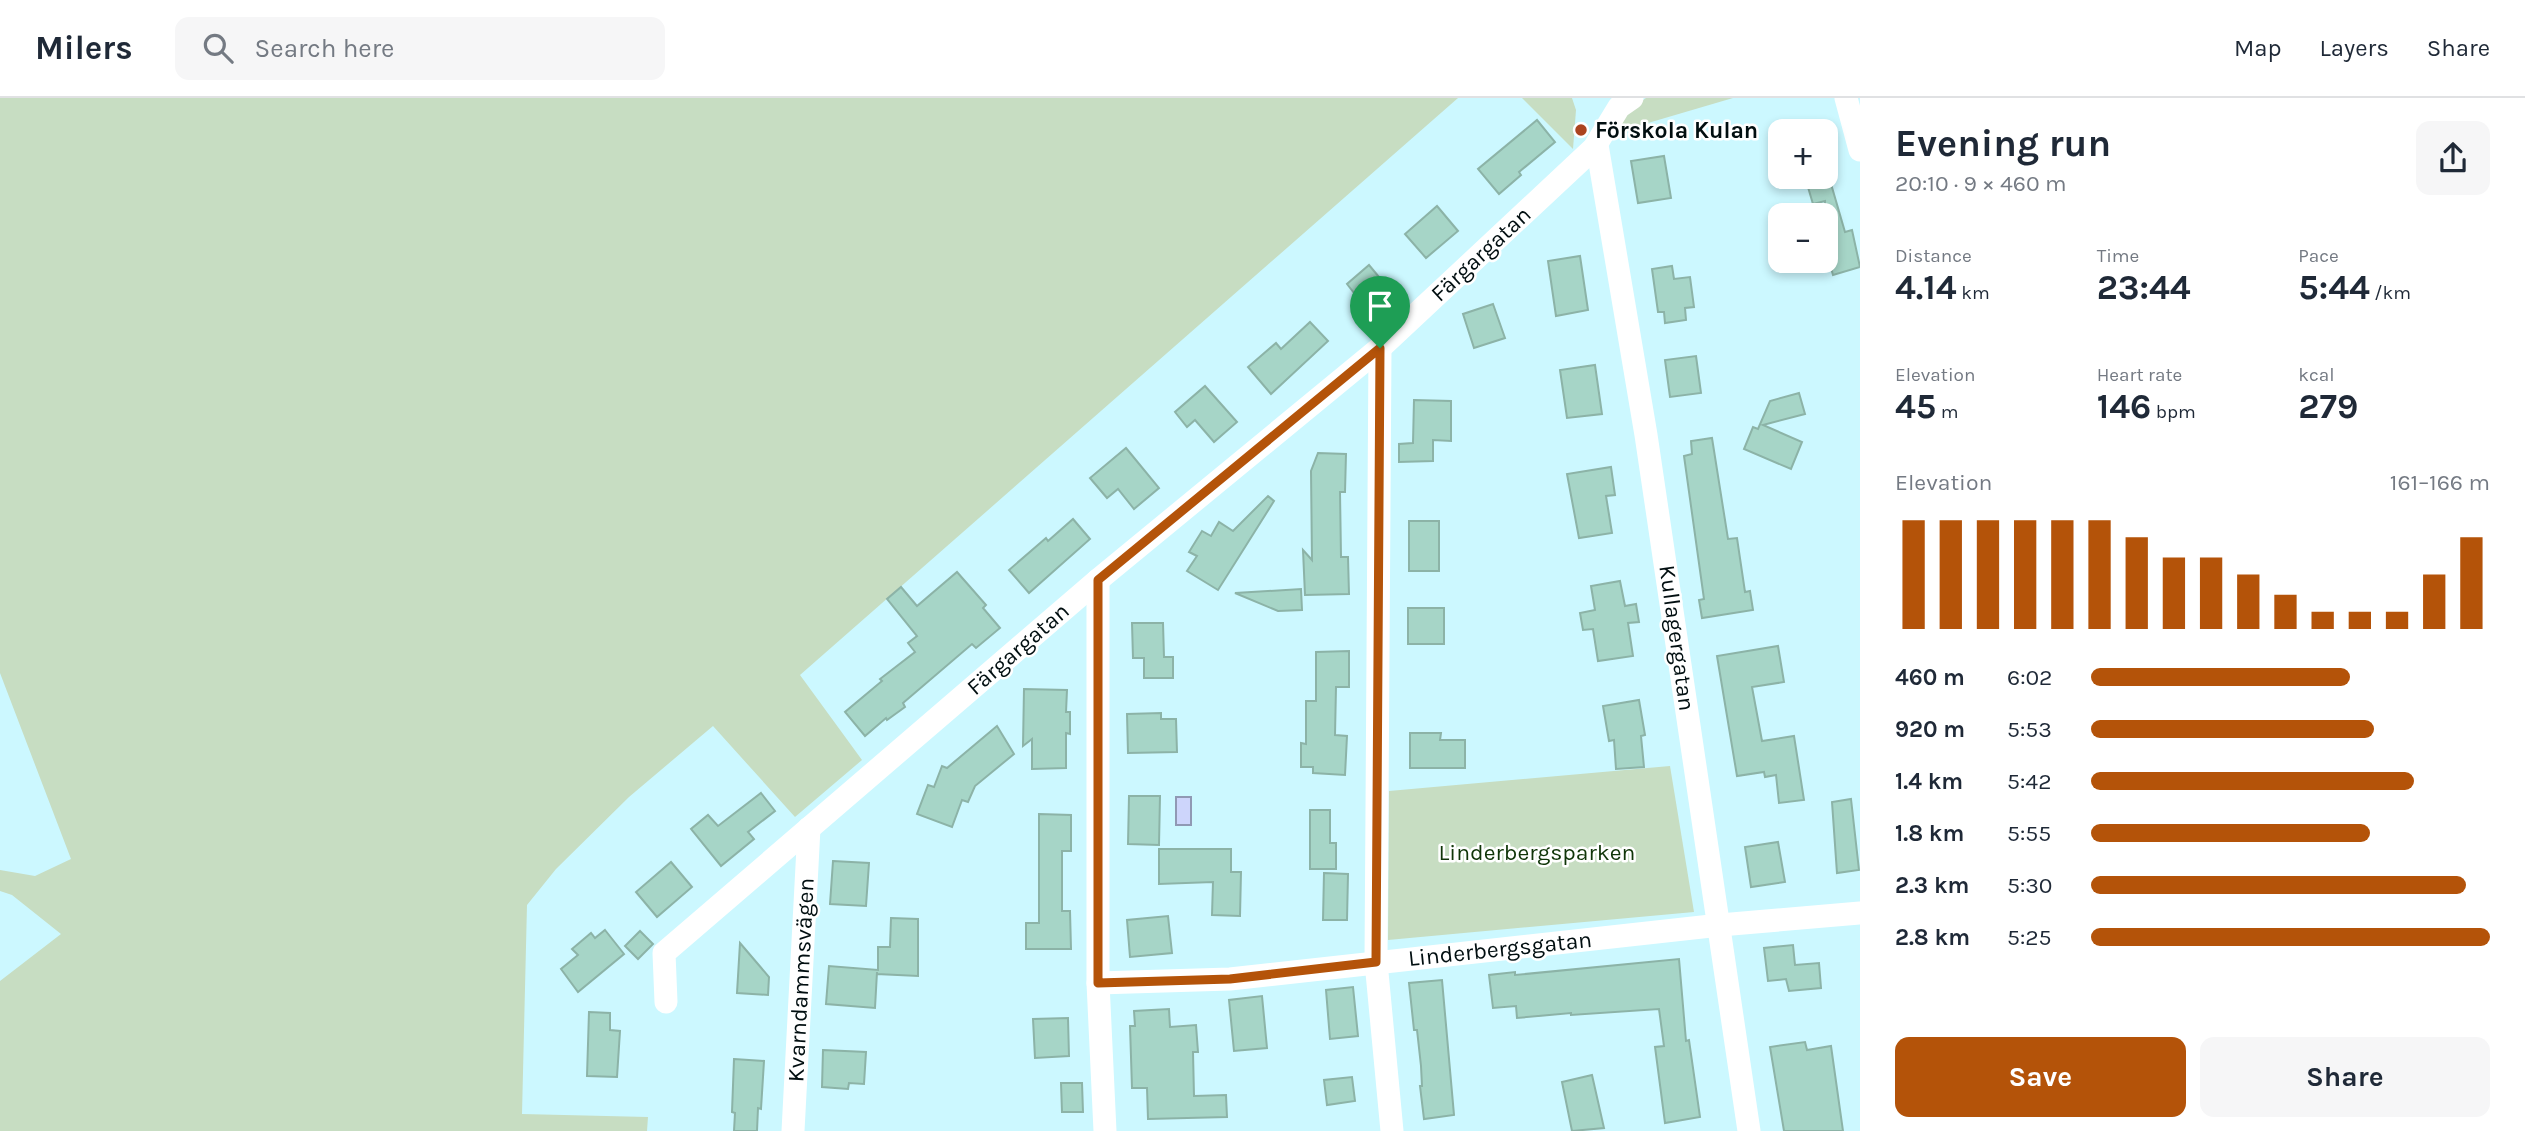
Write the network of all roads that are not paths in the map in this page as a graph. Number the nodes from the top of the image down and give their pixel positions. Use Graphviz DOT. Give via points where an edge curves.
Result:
graph roads {
  1 [pos="1632,98"];
  2 [pos="1846,98"];
  3 [pos="1597,145"];
  4 [pos="1860,150"];
  5 [pos="1380,348"];
  6 [pos="1098,580"];
  7 [pos="809,828"];
  8 [pos="1860,914"];
  9 [pos="1720,925"];
  10 [pos="1376,962"];
  11 [pos="1098,983"];
  12 [pos="666,1002"];
  13 [pos="793,1131"];
  14 [pos="1105,1131"];
  15 [pos="1392,1131"];
  16 [pos="1749,1131"];
  1 -- 3 [label="street, Färgargatan" via="1619,107"];
  2 -- 4 [label="street"];
  3 -- 5 [label="street, Färgargatan"];
  3 -- 9 [label="street, Kullagergatan"];
  5 -- 6 [label="street, Färgargatan"];
  5 -- 10 [label="street"];
  6 -- 7 [label="street, Färgargatan"];
  6 -- 11 [label="street"];
  7 -- 12 [label="street, Färgargatan" via="664,953"];
  7 -- 13 [label="street, Kvarndammsvägen"];
  8 -- 9 [label="street, Linderbergsgatan"];
  9 -- 10 [label="street, Linderbergsgatan"];
  9 -- 16 [label="street, Kullagergatan"];
  10 -- 11 [label="street, Linderbergsgatan" via="1230,979"];
  10 -- 15 [label="street"];
  11 -- 14 [label="street"];
}
